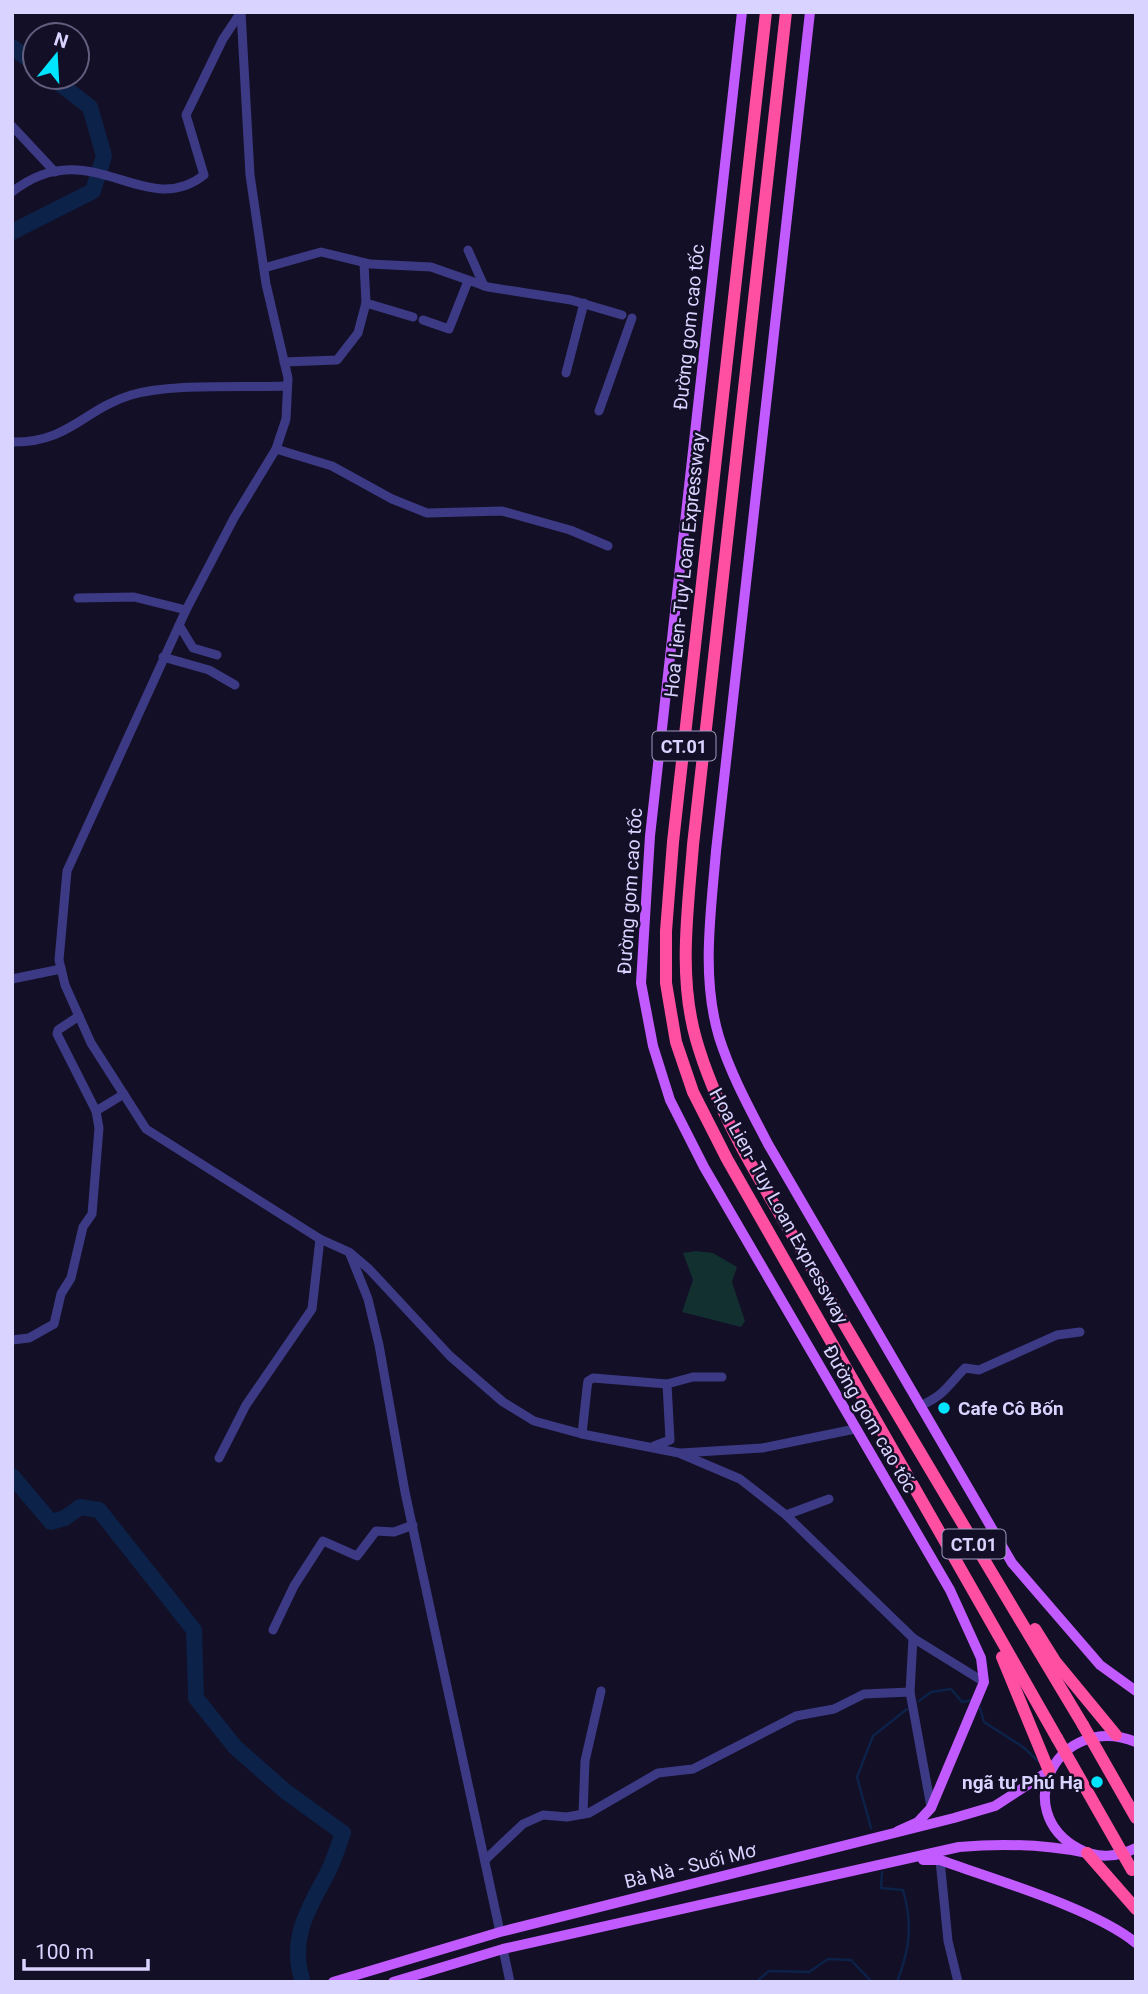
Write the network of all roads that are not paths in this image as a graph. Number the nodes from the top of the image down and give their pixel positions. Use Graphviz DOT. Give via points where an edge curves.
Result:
graph roads {
  1 [pos="241,12"];
  2 [pos="742,12"];
  3 [pos="766,12"];
  4 [pos="786,12"];
  5 [pos="810,12"];
  6 [pos="12,125"];
  7 [pos="55,172"];
  8 [pos="12,192"];
  9 [pos="468,250"];
  10 [pos="365,263"];
  11 [pos="264,268"];
  12 [pos="468,281"];
  13 [pos="484,286"];
  14 [pos="366,303"];
  15 [pos="584,303"];
  16 [pos="284,362"];
  17 [pos="566,373"];
  18 [pos="287,386"];
  19 [pos="598,411"];
  20 [pos="12,442"];
  21 [pos="276,449"];
  22 [pos="608,546"];
  23 [pos="78,598"];
  24 [pos="186,610"];
  25 [pos="179,625"];
  26 [pos="217,655"];
  27 [pos="163,657"];
  28 [pos="234,685"];
  29 [pos="61,969"];
  30 [pos="12,979"];
  31 [pos="79,1016"];
  32 [pos="124,1094"];
  33 [pos="96,1111"];
  34 [pos="320,1239"];
  35 [pos="349,1252"];
  36 [pos="385,1287"];
  37 [pos="368,1299"];
  38 [pos="1080,1332"];
  39 [pos="12,1340"];
  40 [pos="867,1363"];
  41 [pos="722,1377"];
  42 [pos="667,1384"];
  43 [pos="920,1406"];
  44 [pos="855,1429"];
  45 [pos="883,1430"];
  46 [pos="582,1434"];
  47 [pos="645,1447"];
  48 [pos="679,1453"];
  49 [pos="219,1458"];
  50 [pos="830,1499"];
  51 [pos="786,1515"];
  52 [pos="413,1525"];
  53 [pos="272,1630"];
  54 [pos="913,1638"];
  55 [pos="984,1682"];
  56 [pos="601,1691"];
  57 [pos="910,1692"];
  58 [pos="1136,1692"];
  59 [pos="1116,1735"];
  60 [pos="1136,1741"];
  61 [pos="1049,1771"];
  62 [pos="931,1808"];
  63 [pos="583,1814"];
  64 [pos="1136,1818"];
  65 [pos="898,1831"];
  66 [pos="1136,1848"];
  67 [pos="1087,1853"];
  68 [pos="485,1860"];
  69 [pos="903,1860"];
  70 [pos="940,1860"];
  71 [pos="1134,1873"];
  72 [pos="1136,1909"];
  73 [pos="500,1932"];
  74 [pos="1136,1943"];
  75 [pos="503,1949"];
  76 [pos="333,1982"];
  77 [pos="393,1982"];
  78 [pos="510,1982"];
  79 [pos="958,1982"];
  1 -- 7 [label="street" via="186,115 204,175 190,186 167,191 89,169"];
  1 -- 11 [label="street" via="250,175"];
  2 -- 44 [label="main road, Đường gom cao tốc" via="650,836 641,983 653,1046 670,1100"];
  3 -- 45 [label="highway, Hoa Lien- Tuy Loan Expressway / CT.01" via="673,842 666,983 676,1042 693,1092"];
  4 -- 40 [label="highway, Hoa Lien- Tuy Loan Expressway / CT.01" via="693,845 686,981 695,1037 711,1084"];
  5 -- 43 [label="main road" via="716,851 709,981 719,1035 733,1075"];
  6 -- 7 [label="street"];
  7 -- 8 [label="street"];
  9 -- 13 [label="street"];
  10 -- 11 [label="street" via="321,251"];
  10 -- 12 [label="street" via="431,267"];
  10 -- 14 [label="street"];
  11 -- 16 [label="street"];
  12 -- 13 [label="street"];
  12 -- 14 [label="street" via="449,329"];
  13 -- 15 [label="street"];
  14 -- 16 [label="street" via="358,333 337,360"];
  15 -- 17 [label="street"];
  15 -- 19 [label="street" via="627,317"];
  16 -- 18 [label="street"];
  18 -- 20 [label="street" via="141,393 112,403 50,439"];
  18 -- 21 [label="street" via="286,419"];
  21 -- 22 [label="street" via="332,466 427,513 502,511"];
  21 -- 24 [label="street"];
  23 -- 24 [label="street" via="134,597"];
  24 -- 25 [label="street"];
  25 -- 26 [label="street" via="193,648"];
  25 -- 27 [label="street"];
  27 -- 28 [label="street" via="209,670"];
  27 -- 29 [label="street" via="67,871"];
  29 -- 30 [label="street"];
  29 -- 31 [label="street"];
  31 -- 32 [label="street"];
  31 -- 33 [label="street" via="57,1034"];
  32 -- 33 [label="street"];
  32 -- 34 [label="street" via="146,1129"];
  33 -- 39 [label="street" via="99,1128 92,1214 76,1247 71,1278 61,1294 54,1324 29,1338"];
  34 -- 35 [label="street"];
  34 -- 49 [label="street" via="312,1309 246,1405"];
  35 -- 36 [label="street"];
  35 -- 37 [label="street"];
  36 -- 37 [label="street" via="373,1284"];
  36 -- 46 [label="street" via="450,1356 503,1402 534,1421"];
  37 -- 52 [label="street"];
  38 -- 43 [label="street" via="1058,1335 979,1370 965,1368 954,1385"];
  40 -- 59 [label="highway" via="1055,1661"];
  40 -- 64 [label="highway, Hoa Lien- Tuy Loan Expressway / CT.01, bridge"];
  41 -- 42 [label="street" via="693,1377"];
  42 -- 46 [label="street" via="613,1378 588,1381"];
  42 -- 47 [label="street" via="670,1440"];
  43 -- 58 [label="main road" via="1012,1563 1100,1665"];
  44 -- 48 [label="street" via="762,1448"];
  44 -- 55 [label="main road, Đường gom cao tốc" via="950,1590 981,1658"];
  45 -- 61 [label="highway" via="1009,1669"];
  45 -- 71 [label="highway, Hoa Lien- Tuy Loan Expressway / CT.01, bridge"];
  46 -- 47 [label="street"];
  47 -- 48 [label="street"];
  48 -- 51 [label="street" via="740,1479"];
  50 -- 51 [label="street"];
  51 -- 54 [label="street"];
  52 -- 53 [label="street" via="394,1532 376,1531 357,1556 323,1541"];
  52 -- 68 [label="street"];
  54 -- 55 [label="street"];
  54 -- 57 [label="street"];
  55 -- 62 [label="main road"];
  56 -- 63 [label="street" via="584,1761"];
  57 -- 62 [label="street"];
  57 -- 63 [label="street" via="864,1694 834,1709 796,1716 693,1769 658,1773"];
  59 -- 60 [label="main road"];
  59 -- 61 [label="main road, Bà Nà - Suối Mơ" via="1095,1735 1076,1742 1060,1754"];
  61 -- 65 [label="main road, Bà Nà - Suối Mơ" via="995,1805"];
  61 -- 67 [label="main road" via="1045,1791 1051,1820 1069,1844"];
  62 -- 65 [label="main road" via="918,1822"];
  63 -- 68 [label="street" via="543,1815 523,1824"];
  65 -- 73 [label="main road, Bà Nà - Suối Mơ"];
  66 -- 67 [label="main road, Bà Nà - Suối Mơ" via="1107,1856"];
  67 -- 69 [label="main road, Bà Nà - Suối Mơ" via="1007,1842"];
  67 -- 72 [label="highway"];
  68 -- 73 [label="street"];
  69 -- 70 [label="main road"];
  69 -- 75 [label="main road, Bà Nà - Suối Mơ"];
  70 -- 74 [label="main road" via="1093,1918"];
  70 -- 79 [label="street" via="948,1941"];
  73 -- 75 [label="main road"];
  73 -- 76 [label="main road, Bà Nà - Suối Mơ"];
  75 -- 77 [label="main road, Bà Nà - Suối Mơ"];
  75 -- 78 [label="street"];
}
